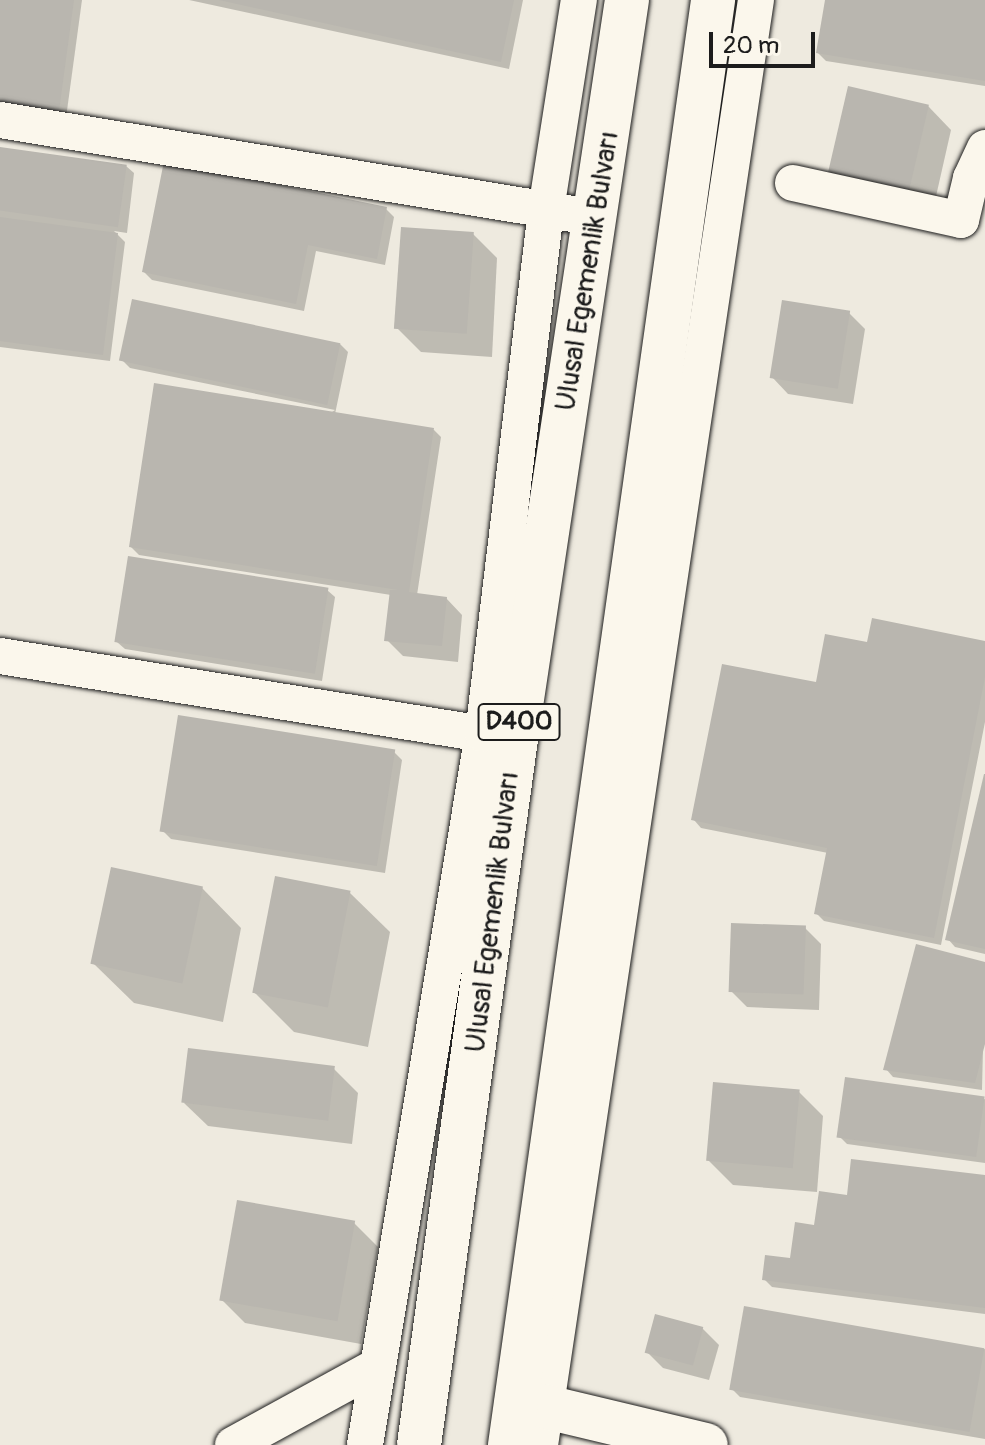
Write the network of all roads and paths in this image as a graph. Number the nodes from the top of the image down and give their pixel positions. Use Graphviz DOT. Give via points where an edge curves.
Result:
graph roads {
  1 [pos="579,0"];
  2 [pos="627,0"];
  3 [pos="713,0"];
  4 [pos="756,0"];
  5 [pos="0,120"];
  6 [pos="985,148"];
  7 [pos="793,183"];
  8 [pos="546,210"];
  9 [pos="597,218"];
  10 [pos="0,656"];
  11 [pos="500,736"];
  12 [pos="377,1366"];
  13 [pos="534,1417"];
  14 [pos="233,1445"];
  15 [pos="365,1445"];
  16 [pos="419,1445"];
  17 [pos="510,1445"];
  18 [pos="706,1445"];
  1 -- 8 [label="street"];
  2 -- 9 [label="main road, Ulusal Egemenlik Bulvarı / D400"];
  3 -- 13 [label="main road"];
  4 -- 13 [label="street"];
  5 -- 8 [label="street"];
  6 -- 7 [label="street" via="961,220"];
  8 -- 9 [label="street"];
  8 -- 11 [label="street"];
  9 -- 11 [label="main road, Ulusal Egemenlik Bulvarı / D400"];
  10 -- 11 [label="street"];
  11 -- 12 [label="street" via="436,1035"];
  11 -- 16 [label="main road, Ulusal Egemenlik Bulvarı / D400"];
  12 -- 14 [label="street"];
  12 -- 15 [label="street"];
  13 -- 17 [label="main road"];
  13 -- 18 [label="main road"];
}
